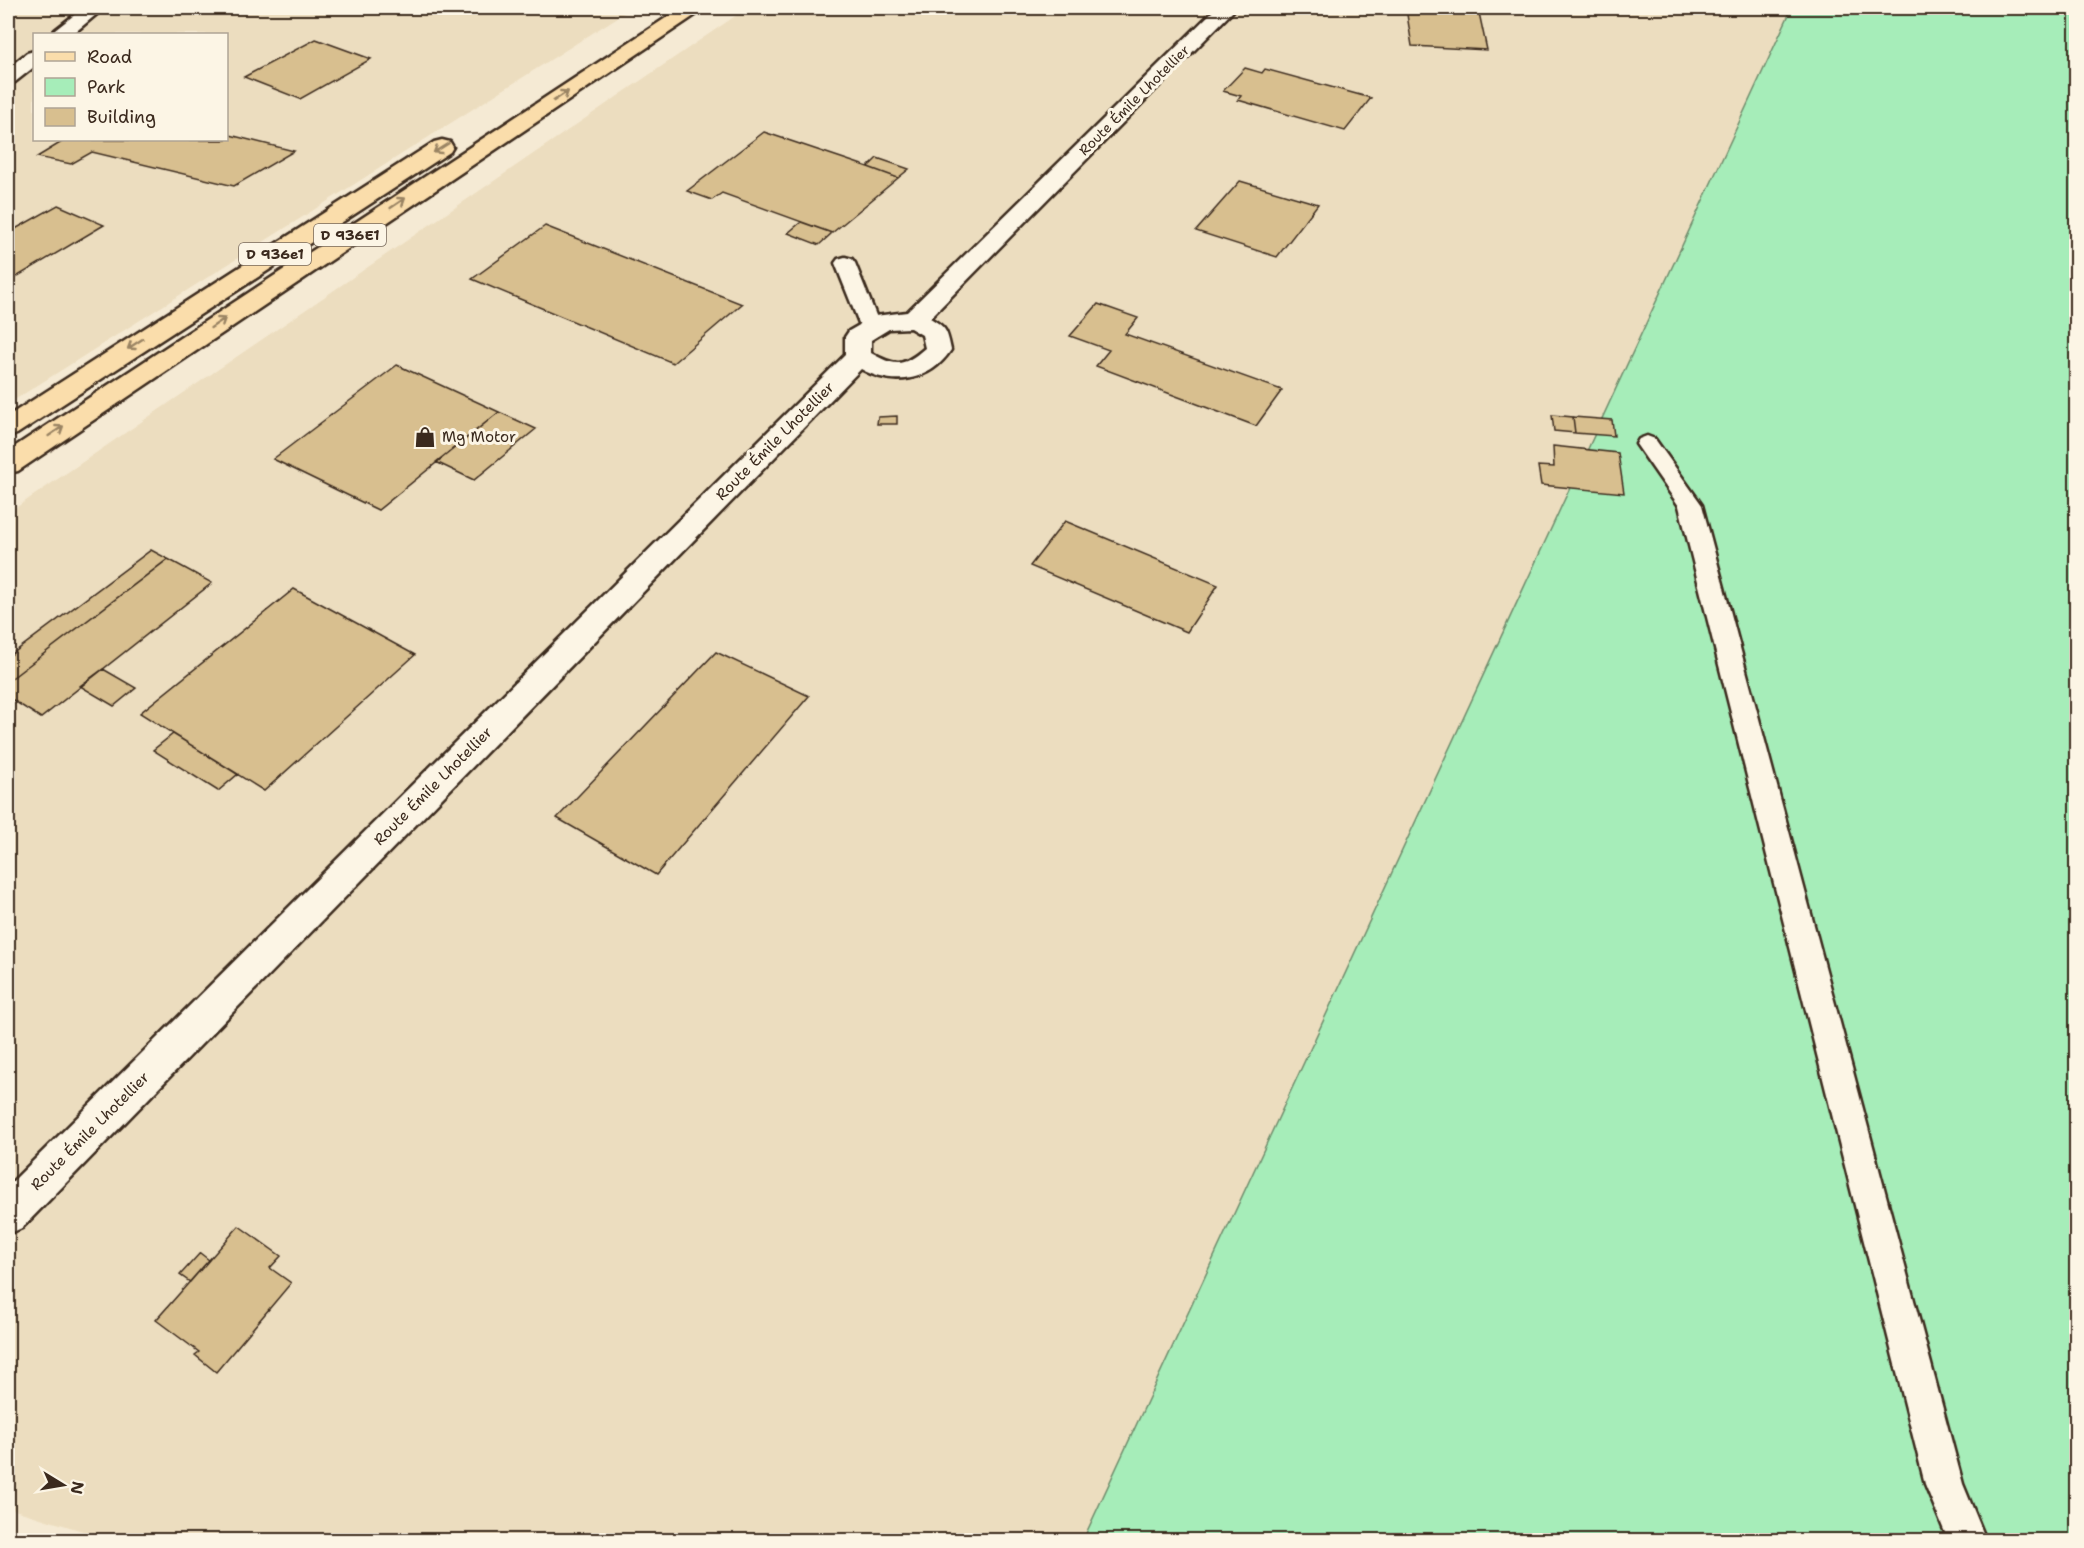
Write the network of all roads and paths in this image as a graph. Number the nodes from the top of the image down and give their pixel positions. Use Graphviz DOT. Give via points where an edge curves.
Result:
graph roads {
  1 [pos="94,8"];
  2 [pos="660,8"];
  3 [pos="693,8"];
  4 [pos="1226,8"];
  5 [pos="63,33"];
  6 [pos="621,33"];
  7 [pos="33,58"];
  8 [pos="8,78"];
  9 [pos="544,83"];
  10 [pos="845,263"];
  11 [pos="914,320"];
  12 [pos="865,343"];
  13 [pos="8,428"];
  14 [pos="1647,444"];
  15 [pos="8,464"];
  16 [pos="8,1214"];
  17 [pos="1967,1540"];
  1 -- 5 [label="street"];
  2 -- 6 [label="main road"];
  15 -- 3 [label="main road, D 936E1, one-way"];
  4 -- 11 [label="street, Route Émile Lhotellier"];
  7 -- 8 [label="street"];
  9 -- 13 [label="main road, D 936e1, one-way"];
  10 -- 12 [label="lane"];
  11 -- 12 [label="street" via="884,321"];
  11 -- 12 [label="street" via="934,331 938,350 916,369 885,372"];
  12 -- 16 [label="street, Route Émile Lhotellier"];
  14 -- 17 [label="lane" via="1690,505 1944,1484"];
}
